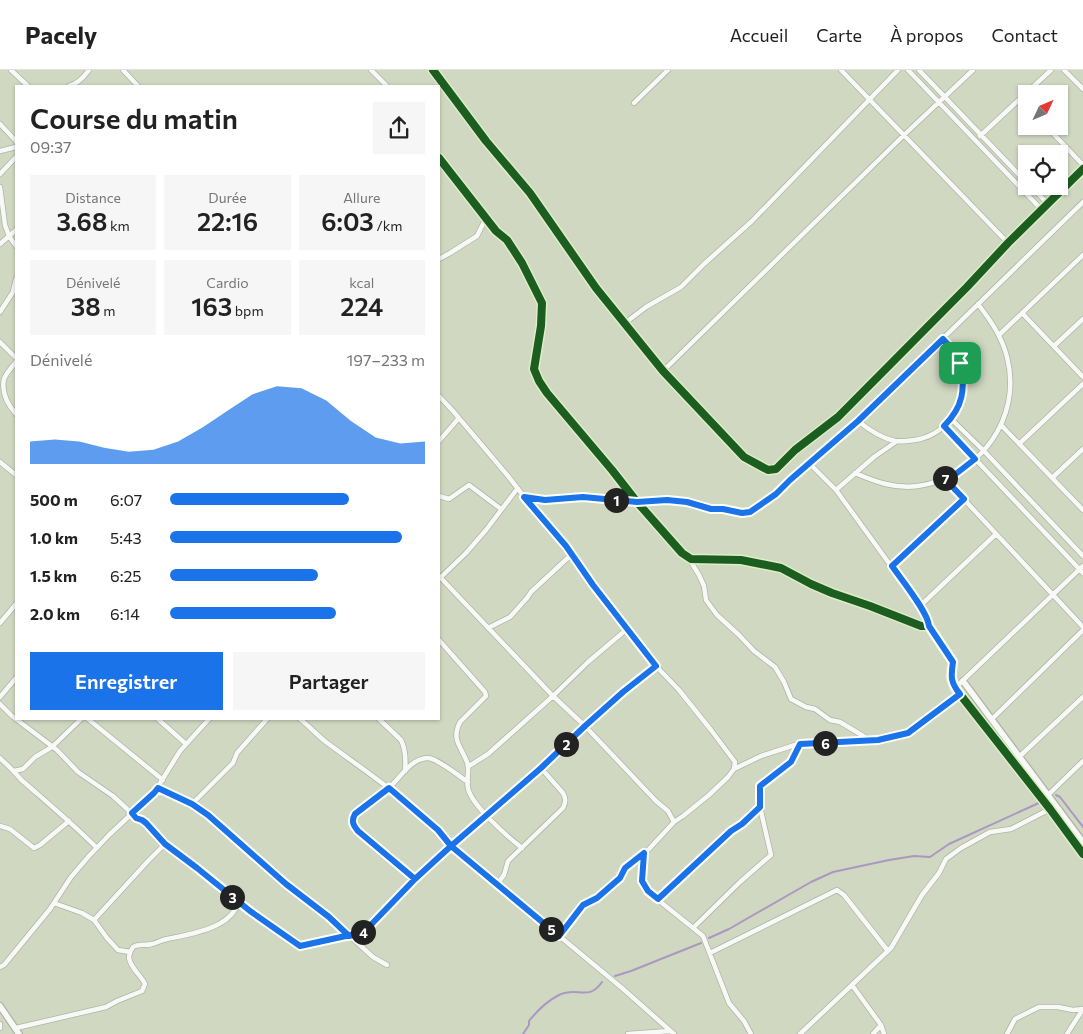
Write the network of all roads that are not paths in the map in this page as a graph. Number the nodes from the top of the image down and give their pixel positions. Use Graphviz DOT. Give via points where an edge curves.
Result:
graph roads {
  1 [pos="11,70"];
  2 [pos="89,70"];
  3 [pos="122,70"];
  4 [pos="371,70"];
  5 [pos="433,70"];
  6 [pos="668,70"];
  7 [pos="841,70"];
  8 [pos="898,70"];
  9 [pos="908,70"];
  10 [pos="919,70"];
  11 [pos="973,70"];
  12 [pos="1051,70"];
  13 [pos="1064,70"];
  14 [pos="134,81"];
  15 [pos="27,85"];
  16 [pos="74,85"];
  17 [pos="131,85"];
  18 [pos="137,85"];
  19 [pos="386,85"];
  20 [pos="1034,85"];
  21 [pos="1083,89"];
  22 [pos="944,97"];
  23 [pos="869,100"];
  24 [pos="1018,100"];
  25 [pos="939,102"];
  26 [pos="634,103"];
  27 [pos="0,124"];
  28 [pos="904,135"];
  29 [pos="981,135"];
  30 [pos="1054,135"];
  31 [pos="15,140"];
  32 [pos="975,141"];
  33 [pos="15,147"];
  34 [pos="0,152"];
  35 [pos="15,158"];
  36 [pos="440,159"];
  37 [pos="1083,167"];
  38 [pos="0,174"];
  39 [pos="1018,174"];
  40 [pos="0,187"];
  41 [pos="1039,195"];
  42 [pos="1083,202"];
  43 [pos="1047,203"];
  44 [pos="1041,209"];
  45 [pos="486,218"];
  46 [pos="15,231"];
  47 [pos="9,236"];
  48 [pos="1008,243"];
  49 [pos="0,244"];
  50 [pos="15,245"];
  51 [pos="1083,255"];
  52 [pos="440,259"];
  53 [pos="15,286"];
  54 [pos="978,304"];
  55 [pos="0,312"];
  56 [pos="1022,313"];
  57 [pos="1083,319"];
  58 [pos="625,323"];
  59 [pos="999,335"];
  60 [pos="943,339"];
  61 [pos="0,342"];
  62 [pos="1054,346"];
  63 [pos="15,357"];
  64 [pos="15,363"];
  65 [pos="663,371"];
  66 [pos="1083,377"];
  67 [pos="1083,384"];
  68 [pos="440,397"];
  69 [pos="15,413"];
  70 [pos="459,418"];
  71 [pos="951,419"];
  72 [pos="858,421"];
  73 [pos="1000,425"];
  74 [pos="944,426"];
  75 [pos="440,440"];
  76 [pos="896,441"];
  77 [pos="1019,444"];
  78 [pos="1083,449"];
  79 [pos="984,451"];
  80 [pos="975,459"];
  81 [pos="0,462"];
  82 [pos="811,463"];
  83 [pos="855,473"];
  84 [pos="15,474"];
  85 [pos="944,478"];
  86 [pos="1052,478"];
  87 [pos="517,489"];
  88 [pos="836,490"];
  89 [pos="440,496"];
  90 [pos="524,497"];
  91 [pos="964,499"];
  92 [pos="637,502"];
  93 [pos="502,509"];
  94 [pos="1083,510"];
  95 [pos="996,534"];
  96 [pos="572,554"];
  97 [pos="687,556"];
  98 [pos="1083,556"];
  99 [pos="892,566"];
  100 [pos="1082,569"];
  101 [pos="440,577"];
  102 [pos="440,579"];
  103 [pos="1053,595"];
  104 [pos="15,605"];
  105 [pos="920,606"];
  106 [pos="0,624"];
  107 [pos="929,626"];
  108 [pos="488,628"];
  109 [pos="1083,628"];
  110 [pos="627,629"];
  111 [pos="440,641"];
  112 [pos="656,666"];
  113 [pos="15,679"];
  114 [pos="963,681"];
  115 [pos="957,691"];
  116 [pos="553,696"];
  117 [pos="0,697"];
  118 [pos="1083,697"];
  119 [pos="1,705"];
  120 [pos="15,718"];
  121 [pos="992,719"];
  122 [pos="17,720"];
  123 [pos="80,720"];
  124 [pos="89,720"];
  125 [pos="159,720"];
  126 [pos="207,720"];
  127 [pos="266,720"];
  128 [pos="301,720"];
  129 [pos="379,720"];
  130 [pos="585,726"];
  131 [pos="870,740"];
  132 [pos="186,744"];
  133 [pos="800,744"];
  134 [pos="52,747"];
  135 [pos="1020,756"];
  136 [pos="0,758"];
  137 [pos="1083,762"];
  138 [pos="469,766"];
  139 [pos="541,768"];
  140 [pos="734,769"];
  141 [pos="14,771"];
  142 [pos="405,771"];
  143 [pos="163,780"];
  144 [pos="468,782"];
  145 [pos="158,788"];
  146 [pos="389,788"];
  147 [pos="1048,794"];
  148 [pos="192,804"];
  149 [pos="760,807"];
  150 [pos="1050,809"];
  151 [pos="132,813"];
  152 [pos="487,816"];
  153 [pos="69,821"];
  154 [pos="674,822"];
  155 [pos="0,826"];
  156 [pos="1082,838"];
  157 [pos="165,844"];
  158 [pos="451,846"];
  159 [pos="97,848"];
  160 [pos="522,848"];
  161 [pos="644,853"];
  162 [pos="1083,854"];
  163 [pos="415,879"];
  164 [pos="497,884"];
  165 [pos="658,899"];
  166 [pos="240,902"];
  167 [pos="54,904"];
  168 [pos="94,920"];
  169 [pos="694,927"];
  170 [pos="349,936"];
  171 [pos="559,936"];
  172 [pos="888,951"];
  173 [pos="130,952"];
  174 [pos="710,953"];
  175 [pos="387,965"];
  176 [pos="0,967"];
  177 [pos="852,985"];
  178 [pos="0,1006"];
  179 [pos="1083,1009"];
  180 [pos="0,1024"];
  181 [pos="882,1025"];
  182 [pos="0,1028"];
  183 [pos="18,1031"];
  184 [pos="672,1033"];
  185 [pos="628,1034"];
  186 [pos="751,1034"];
  187 [pos="800,1034"];
  188 [pos="873,1034"];
  189 [pos="884,1034"];
  190 [pos="1007,1034"];
  191 [pos="1066,1034"];
  1 -- 15 [label="street"];
  2 -- 16 [label="street"];
  3 -- 14 [label="street"];
  4 -- 19 [label="street"];
  5 -- 58 [label="street" via="530,193 596,288"];
  6 -- 26 [label="street"];
  7 -- 23 [label="street"];
  8 -- 23 [label="street"];
  9 -- 25 [label="street"];
  10 -- 22 [label="street"];
  11 -- 22 [label="street"];
  12 -- 20 [label="street"];
  13 -- 21 [label="street"];
  14 -- 17 [label="street"];
  14 -- 18 [label="street"];
  22 -- 25 [label="street"];
  22 -- 29 [label="street"];
  23 -- 28 [label="street"];
  23 -- 58 [label="street" via="752,221 681,287"];
  24 -- 29 [label="street"];
  25 -- 28 [label="street"];
  25 -- 32 [label="street"];
  27 -- 31 [label="street"];
  28 -- 48 [label="street"];
  28 -- 65 [label="street"];
  29 -- 32 [label="street"];
  29 -- 39 [label="street"];
  30 -- 37 [label="street"];
  32 -- 44 [label="street"];
  33 -- 34 [label="street"];
  35 -- 38 [label="street"];
  36 -- 45 [label="street"];
  37 -- 43 [label="street"];
  40 -- 47 [label="street"];
  41 -- 43 [label="street"];
  42 -- 54 [label="street"];
  43 -- 44 [label="street"];
  44 -- 48 [label="street"];
  45 -- 52 [label="street" via="477,236"];
  45 -- 92 [label="street" via="507,240 542,303 534,369 539,381"];
  46 -- 47 [label="street"];
  47 -- 49 [label="street"];
  47 -- 50 [label="street"];
  48 -- 65 [label="street" via="838,416 776,469 768,470 744,457"];
  51 -- 56 [label="street"];
  53 -- 55 [label="street"];
  54 -- 59 [label="street"];
  54 -- 60 [label="street"];
  56 -- 59 [label="street"];
  56 -- 62 [label="street"];
  57 -- 62 [label="street"];
  58 -- 65 [label="street"];
  59 -- 73 [label="street" via="1008,358 1010,378 1009,398"];
  60 -- 71 [label="street" via="960,363 963,377 963,392"];
  60 -- 72 [label="street"];
  61 -- 63 [label="street"];
  62 -- 66 [label="street"];
  64 -- 69 [label="street" via="4,378 4,396"];
  67 -- 77 [label="street"];
  68 -- 70 [label="street"];
  70 -- 75 [label="street"];
  70 -- 87 [label="street"];
  71 -- 74 [label="street"];
  71 -- 79 [label="street"];
  72 -- 76 [label="street" via="868,430"];
  72 -- 82 [label="street"];
  73 -- 77 [label="street"];
  73 -- 79 [label="street"];
  74 -- 76 [label="street" via="920,439"];
  74 -- 80 [label="street"];
  76 -- 83 [label="street"];
  77 -- 86 [label="street"];
  78 -- 86 [label="street"];
  79 -- 80 [label="street"];
  79 -- 98 [label="street"];
  80 -- 85 [label="street" via="957,473"];
  80 -- 100 [label="street"];
  81 -- 84 [label="street"];
  82 -- 88 [label="street"];
  82 -- 92 [label="street" via="750,512 711,509 667,500"];
  83 -- 85 [label="street" via="896,486 917,486"];
  83 -- 88 [label="street"];
  85 -- 91 [label="street"];
  86 -- 94 [label="street"];
  87 -- 90 [label="street"];
  87 -- 93 [label="street"];
  88 -- 99 [label="street"];
  89 -- 93 [label="street" via="450,499 469,485"];
  90 -- 92 [label="street" via="545,500 583,497"];
  90 -- 96 [label="street"];
  91 -- 95 [label="street"];
  91 -- 99 [label="street"];
  92 -- 97 [label="street"];
  93 -- 101 [label="street"];
  95 -- 103 [label="street"];
  95 -- 105 [label="street"];
  96 -- 108 [label="street" via="531,592 510,617"];
  96 -- 110 [label="street"];
  97 -- 107 [label="street" via="698,560 741,560 781,568 832,594 921,626"];
  97 -- 131 [label="street" via="704,586 706,600 754,652 775,667 791,699"];
  99 -- 105 [label="street"];
  100 -- 103 [label="street"];
  102 -- 108 [label="street"];
  103 -- 109 [label="street"];
  103 -- 114 [label="street"];
  104 -- 106 [label="street"];
  105 -- 107 [label="street"];
  107 -- 115 [label="street" via="953,662 950,677"];
  108 -- 116 [label="street"];
  109 -- 121 [label="street"];
  110 -- 112 [label="street"];
  110 -- 116 [label="street"];
  111 -- 138 [label="street" via="486,696 457,728 457,743"];
  112 -- 130 [label="street"];
  112 -- 140 [label="street" via="711,730 735,762"];
  113 -- 117 [label="street"];
  114 -- 115 [label="street"];
  114 -- 121 [label="street"];
  115 -- 131 [label="street" via="908,733"];
  115 -- 150 [label="street"];
  116 -- 130 [label="street"];
  116 -- 138 [label="street" via="488,754"];
  118 -- 135 [label="street"];
  119 -- 120 [label="street"];
  121 -- 135 [label="street"];
  122 -- 134 [label="street"];
  123 -- 134 [label="street"];
  124 -- 143 [label="street"];
  125 -- 132 [label="street"];
  126 -- 132 [label="street"];
  127 -- 148 [label="street" via="237,753 233,763"];
  128 -- 146 [label="street"];
  129 -- 142 [label="street" via="403,743"];
  130 -- 139 [label="street"];
  130 -- 154 [label="street" via="668,811"];
  131 -- 133 [label="street"];
  132 -- 143 [label="street"];
  133 -- 140 [label="street" via="761,756"];
  133 -- 149 [label="street" via="791,762 760,786"];
  134 -- 141 [label="street" via="23,769"];
  134 -- 151 [label="street" via="78,772"];
  135 -- 147 [label="street"];
  136 -- 141 [label="street"];
  137 -- 147 [label="street"];
  138 -- 144 [label="street"];
  139 -- 152 [label="street"];
  139 -- 160 [label="street" via="563,793 566,802"];
  140 -- 154 [label="street" via="709,795"];
  141 -- 153 [label="street"];
  142 -- 144 [label="street" via="428,758"];
  142 -- 146 [label="street"];
  143 -- 145 [label="street"];
  144 -- 152 [label="street" via="472,798"];
  145 -- 148 [label="street"];
  145 -- 151 [label="street"];
  146 -- 158 [label="street" via="438,830"];
  146 -- 163 [label="street" via="355,814 353,825"];
  147 -- 156 [label="street"];
  148 -- 170 [label="street"];
  149 -- 165 [label="street"];
  149 -- 169 [label="street" via="771,855"];
  150 -- 162 [label="street"];
  150 -- 172 [label="street" via="1011,829 990,832 946,859"];
  151 -- 157 [label="street"];
  151 -- 159 [label="street"];
  152 -- 158 [label="street"];
  152 -- 160 [label="street"];
  153 -- 155 [label="street" via="34,848 10,829"];
  153 -- 159 [label="street"];
  154 -- 161 [label="street"];
  157 -- 166 [label="street"];
  157 -- 168 [label="street"];
  158 -- 163 [label="street"];
  158 -- 164 [label="street"];
  159 -- 167 [label="street" via="71,877"];
  160 -- 164 [label="street" via="508,861"];
  161 -- 165 [label="street" via="642,881"];
  161 -- 171 [label="street" via="597,898 583,905"];
  163 -- 170 [label="street" via="364,932"];
  164 -- 171 [label="street"];
  165 -- 169 [label="street"];
  166 -- 170 [label="street" via="300,946"];
  166 -- 173 [label="street" via="232,915 218,925 150,945 142,944"];
  167 -- 168 [label="street"];
  167 -- 176 [label="street"];
  168 -- 173 [label="street" via="118,950"];
  169 -- 174 [label="street" via="704,936"];
  170 -- 175 [label="street"];
  171 -- 184 [label="street"];
  172 -- 174 [label="street" via="837,890"];
  172 -- 177 [label="street"];
  173 -- 183 [label="street" via="135,971 145,984 142,991 106,1007"];
  174 -- 186 [label="street" via="729,1003"];
  177 -- 181 [label="street"];
  177 -- 187 [label="street"];
  178 -- 183 [label="street"];
  179 -- 190 [label="street" via="1039,1007 1015,1019"];
  179 -- 191 [label="street"];
  180 -- 182 [label="street"];
  181 -- 188 [label="street"];
  181 -- 189 [label="street"];
  184 -- 185 [label="street"];
}
